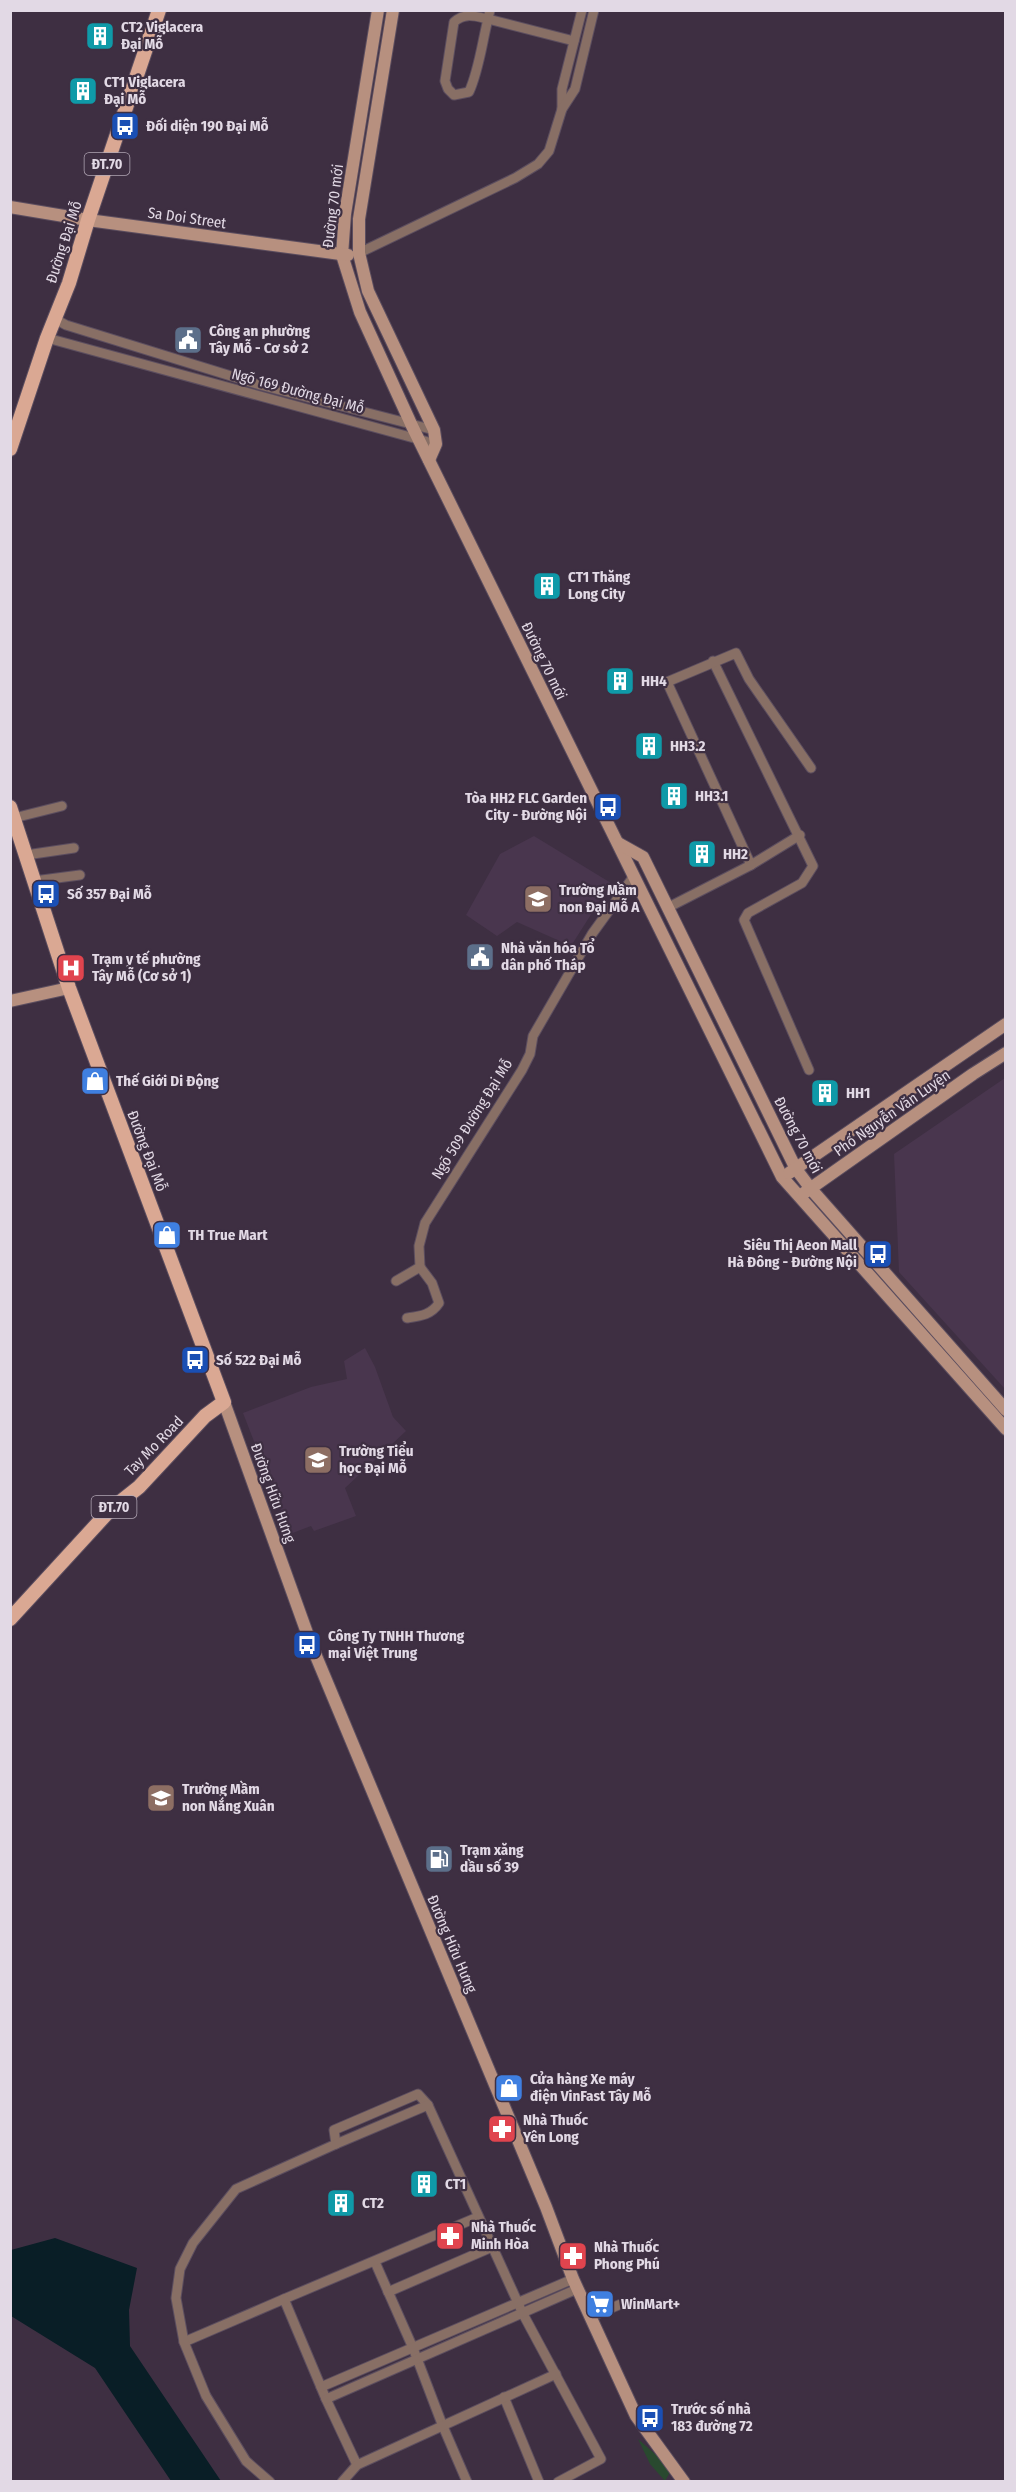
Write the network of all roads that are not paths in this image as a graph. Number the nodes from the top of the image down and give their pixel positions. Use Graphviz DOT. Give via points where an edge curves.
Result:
graph roads {
  1 [pos="159,10"];
  2 [pos="378,10"];
  3 [pos="393,10"];
  4 [pos="582,10"];
  5 [pos="594,10"];
  6 [pos="489,15"];
  7 [pos="574,41"];
  8 [pos="562,109"];
  9 [pos="10,207"];
  10 [pos="88,220"];
  11 [pos="359,253"];
  12 [pos="342,255"];
  13 [pos="55,319"];
  14 [pos="48,338"];
  15 [pos="412,426"];
  16 [pos="434,430"];
  17 [pos="420,440"];
  18 [pos="436,444"];
  19 [pos="10,449"];
  20 [pos="429,460"];
  21 [pos="713,661"];
  22 [pos="812,768"];
  23 [pos="62,806"];
  24 [pos="11,811"];
  25 [pos="800,836"];
  26 [pos="617,843"];
  27 [pos="74,848"];
  28 [pos="26,855"];
  29 [pos="751,865"];
  30 [pos="80,875"];
  31 [pos="634,876"];
  32 [pos="34,881"];
  33 [pos="667,908"];
  34 [pos="69,988"];
  35 [pos="10,1001"];
  36 [pos="1005,1024"];
  37 [pos="1005,1053"];
  38 [pos="809,1070"];
  39 [pos="796,1169"];
  40 [pos="782,1177"];
  41 [pos="810,1189"];
  42 [pos="797,1197"];
  43 [pos="420,1267"];
  44 [pos="396,1281"];
  45 [pos="408,1318"];
  46 [pos="969,1378"];
  47 [pos="224,1402"];
  48 [pos="1005,1410"];
  49 [pos="1005,1429"];
  50 [pos="10,1619"];
  51 [pos="428,2105"];
  52 [pos="336,2144"];
  53 [pos="478,2217"];
  54 [pos="492,2247"];
  55 [pos="375,2262"];
  56 [pos="575,2284"];
  57 [pos="388,2292"];
  58 [pos="284,2299"];
  59 [pos="518,2303"];
  60 [pos="621,2304"];
  61 [pos="523,2314"];
  62 [pos="590,2317"];
  63 [pos="184,2342"];
  64 [pos="413,2348"];
  65 [pos="417,2360"];
  66 [pos="556,2374"];
  67 [pos="321,2387"];
  68 [pos="504,2397"];
  69 [pos="326,2399"];
  70 [pos="442,2424"];
  71 [pos="357,2465"];
  72 [pos="562,2480"];
  73 [pos="270,2481"];
  74 [pos="342,2481"];
  75 [pos="466,2481"];
  76 [pos="540,2481"];
  77 [pos="684,2481"];
  1 -- 10 [label="main road, Đường Đại Mỗ / ĐT.70"];
  2 -- 12 [label="street, Đường 70 mới"];
  3 -- 11 [label="street, Đường 70 mới" via="359,219"];
  4 -- 7 [label="street"];
  5 -- 8 [label="street" via="575,90"];
  6 -- 6 [label="street" via="460,16 454,22 446,81 454,95 469,92 473,83"];
  6 -- 7 [label="street"];
  7 -- 8 [label="street" via="562,89"];
  8 -- 11 [label="street" via="549,151 538,164"];
  9 -- 10 [label="street, Sa Doi Street"];
  10 -- 12 [label="street, Sa Doi Street"];
  10 -- 13 [label="main road, Đường Đại Mỗ / ĐT.70"];
  11 -- 12 [label="street, Sa Doi Street"];
  11 -- 16 [label="street, Đường 70 mới" via="368,291"];
  12 -- 15 [label="street, Đường 70 mới" via="360,312"];
  13 -- 14 [label="main road, Đường Đại Mỗ / ĐT.70"];
  13 -- 15 [label="street, Ngõ 169 Đường Đại Mỗ" via="260,385"];
  14 -- 17 [label="street, Ngõ 169 Đường Đại Mỗ"];
  14 -- 19 [label="main road, Đường Đại Mỗ / ĐT.70"];
  15 -- 16 [label="street, Ngõ 169 Đường Đại Mỗ"];
  15 -- 17 [label="street, Đường 70 mới"];
  16 -- 18 [label="street, Đường 70 mới"];
  17 -- 18 [label="street, Ngõ 169 Đường Đại Mỗ"];
  17 -- 20 [label="street, Đường 70 mới"];
  18 -- 20 [label="street"];
  20 -- 26 [label="street, Đường 70 mới"];
  21 -- 22 [label="street" via="735,653"];
  21 -- 25 [label="street"];
  21 -- 29 [label="street" via="667,682"];
  23 -- 24 [label="street"];
  24 -- 28 [label="main road, Đường Đại Mỗ"];
  25 -- 29 [label="street"];
  25 -- 38 [label="street" via="813,866 802,883 748,913 744,920"];
  26 -- 31 [label="street, Đường 70 mới"];
  26 -- 33 [label="street, Đường 70 mới" via="643,857"];
  27 -- 28 [label="street"];
  28 -- 32 [label="main road, Đường Đại Mỗ"];
  29 -- 33 [label="street"];
  30 -- 32 [label="street"];
  31 -- 40 [label="street, Đường 70 mới"];
  31 -- 43 [label="street, Ngõ 509 Đường Đại Mỗ" via="577,959 533,1035 522,1070 425,1223"];
  32 -- 34 [label="main road, Đường Đại Mỗ"];
  33 -- 39 [label="street, Đường 70 mới"];
  34 -- 35 [label="street"];
  34 -- 47 [label="main road, Đường Đại Mỗ"];
  36 -- 39 [label="street, Phố Nguyễn Văn Luyện"];
  37 -- 41 [label="street, Phố Nguyễn Văn Luyện"];
  39 -- 40 [label="street, Phố Nguyễn Văn Luyện"];
  39 -- 41 [label="street, Đường 70 mới"];
  40 -- 42 [label="street, Đường 70 mới"];
  41 -- 42 [label="street, Phố Nguyễn Văn Luyện"];
  41 -- 46 [label="street, Đường 70 mới" via="901,1289"];
  42 -- 46 [label="street, Đường 70 mới"];
  43 -- 44 [label="street"];
  43 -- 45 [label="street" via="432,1283 439,1303 434,1311"];
  46 -- 48 [label="street, Đường 70 mới"];
  46 -- 49 [label="street"];
  47 -- 50 [label="main road, Tay Mo Road / ĐT.70" via="205,1416 139,1487 110,1510"];
  47 -- 56 [label="street, Đường Hữu Hưng" via="311,1644"];
  51 -- 52 [label="street"];
  51 -- 52 [label="street" via="418,2094 366,2115 334,2130"];
  51 -- 53 [label="street"];
  52 -- 63 [label="street" via="236,2189 218,2210 193,2243 180,2269 176,2298"];
  53 -- 54 [label="street"];
  53 -- 55 [label="street"];
  54 -- 57 [label="street"];
  54 -- 59 [label="street"];
  55 -- 57 [label="street"];
  55 -- 58 [label="street"];
  56 -- 59 [label="street"];
  56 -- 61 [label="street"];
  56 -- 62 [label="street, Đường Hữu Hưng"];
  57 -- 64 [label="street"];
  58 -- 63 [label="street"];
  58 -- 67 [label="street"];
  59 -- 61 [label="street"];
  59 -- 64 [label="street"];
  60 -- 62 [label="street"];
  61 -- 65 [label="street"];
  61 -- 66 [label="street"];
  62 -- 77 [label="street, Đường Hữu Hưng" via="636,2416"];
  63 -- 73 [label="street" via="206,2396 246,2461"];
  64 -- 65 [label="street"];
  64 -- 67 [label="street"];
  65 -- 69 [label="street"];
  65 -- 70 [label="street"];
  66 -- 68 [label="street"];
  66 -- 72 [label="street" via="601,2459"];
  67 -- 69 [label="street"];
  68 -- 70 [label="street"];
  68 -- 76 [label="street"];
  69 -- 71 [label="street"];
  70 -- 71 [label="street"];
  70 -- 75 [label="street"];
  71 -- 74 [label="street"];
}
